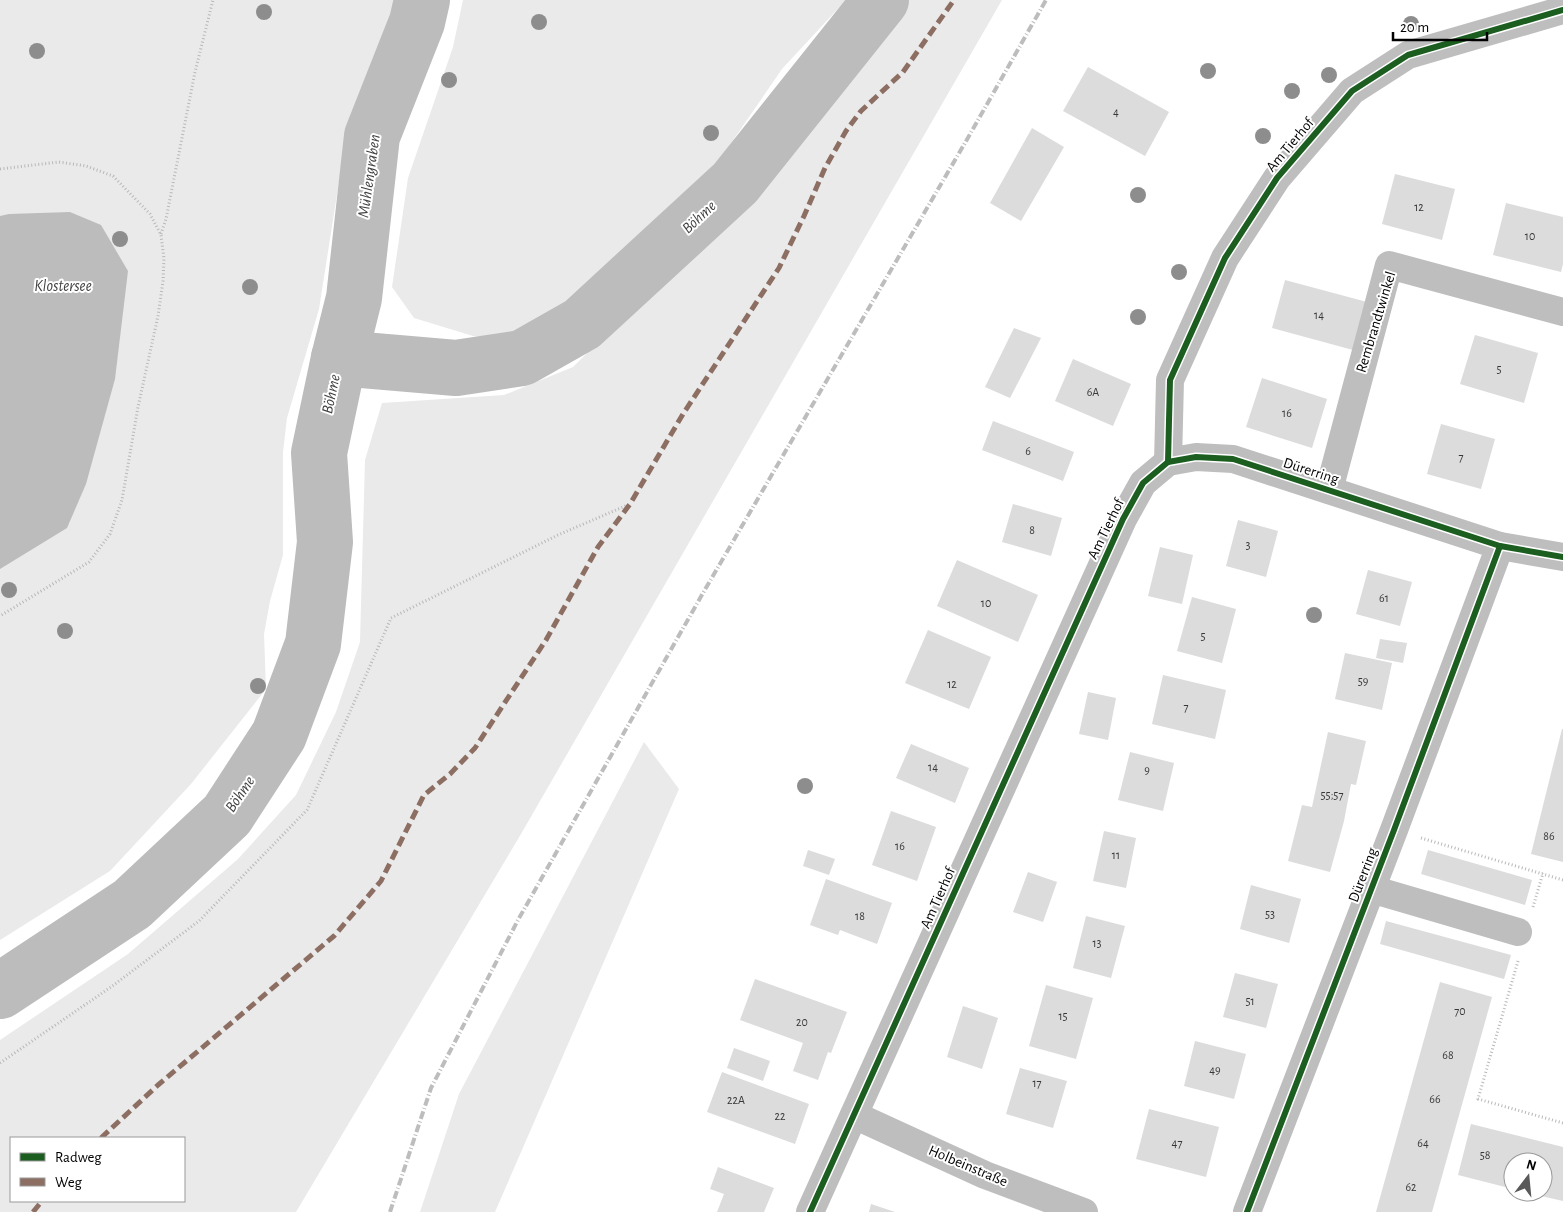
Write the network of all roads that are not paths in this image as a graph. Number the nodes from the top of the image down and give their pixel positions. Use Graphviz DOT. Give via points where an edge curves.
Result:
graph roads {
  1 [pos="1563,10"];
  2 [pos="1563,312"];
  3 [pos="1168,462"];
  4 [pos="1328,490"];
  5 [pos="1500,546"];
  6 [pos="1563,556"];
  7 [pos="1371,889"];
  8 [pos="1519,942"];
  9 [pos="854,1115"];
  10 [pos="810,1212"];
  11 [pos="1084,1212"];
  12 [pos="1247,1212"];
  1 -- 3 [label="street, Am Tierhof" via="1408,56 1352,91 1277,178 1225,258 1170,380"];
  2 -- 4 [label="street, Rembrandtwinkel" via="1389,265"];
  3 -- 4 [label="street, Dürerring" via="1196,457 1233,458"];
  3 -- 9 [label="street, Am Tierhof" via="1142,483 1123,519"];
  4 -- 5 [label="street, Dürerring"];
  5 -- 6 [label="street, Dürerring"];
  5 -- 7 [label="street, Dürerring"];
  7 -- 8 [label="street"];
  7 -- 12 [label="street, Dürerring"];
  9 -- 10 [label="street, Am Tierhof"];
  9 -- 11 [label="street, Holbeinstraße" via="985,1175"];
}
